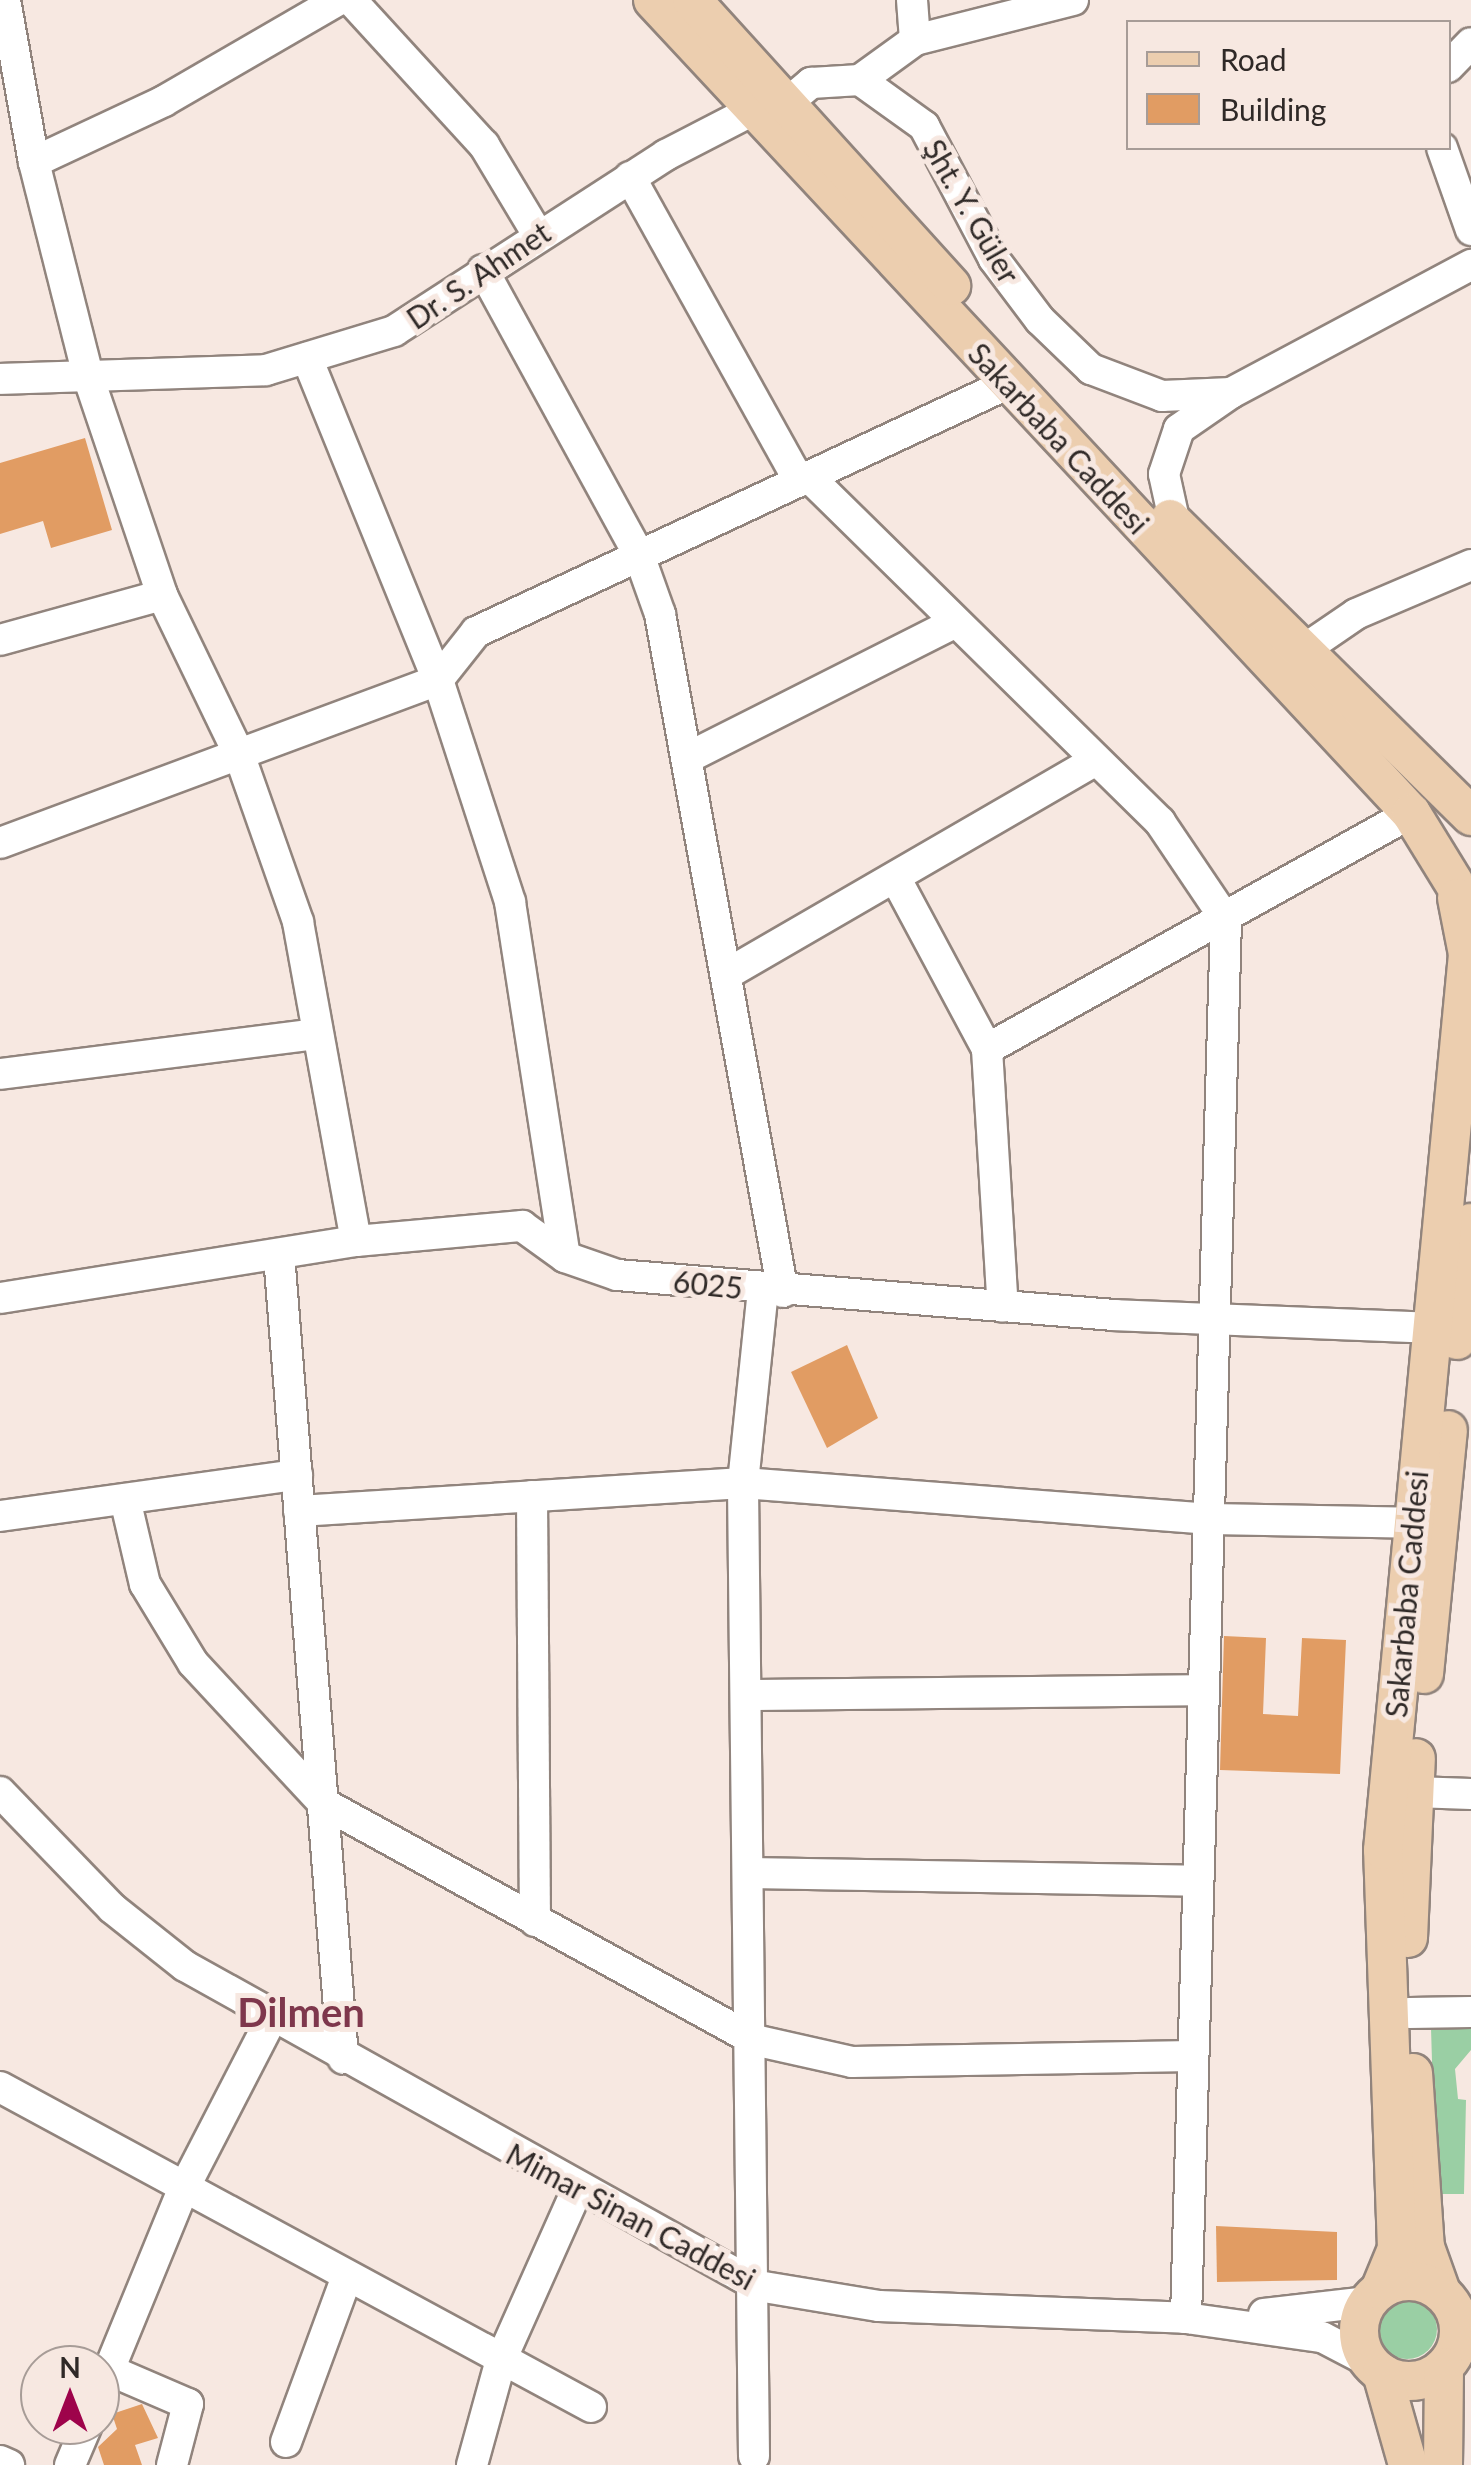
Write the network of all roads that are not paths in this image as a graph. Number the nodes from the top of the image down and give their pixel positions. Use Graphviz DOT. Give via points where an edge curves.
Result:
graph roads {
  1 [pos="5,0"];
  2 [pos="338,0"];
  3 [pos="351,0"];
  4 [pos="653,0"];
  5 [pos="692,0"];
  6 [pos="912,0"];
  7 [pos="1073,0"];
  8 [pos="1027,7"];
  9 [pos="915,40"];
  10 [pos="1471,42"];
  11 [pos="1451,65"];
  12 [pos="860,80"];
  13 [pos="770,107"];
  14 [pos="12,112"];
  15 [pos="1443,150"];
  16 [pos="34,162"];
  17 [pos="630,177"];
  18 [pos="1471,230"];
  19 [pos="538,235"];
  20 [pos="1471,265"];
  21 [pos="483,270"];
  22 [pos="307,358"];
  23 [pos="0,379"];
  24 [pos="90,379"];
  25 [pos="1007,384"];
  26 [pos="1232,393"];
  27 [pos="804,479"];
  28 [pos="1175,524"];
  29 [pos="640,555"];
  30 [pos="1471,565"];
  31 [pos="162,595"];
  32 [pos="954,623"];
  33 [pos="0,640"];
  34 [pos="1302,651"];
  35 [pos="438,680"];
  36 [pos="240,754"];
  37 [pos="686,758"];
  38 [pos="1092,762"];
  39 [pos="1411,813"];
  40 [pos="1471,816"];
  41 [pos="0,843"];
  42 [pos="1471,849"];
  43 [pos="896,879"];
  44 [pos="1461,899"];
  45 [pos="1226,920"];
  46 [pos="727,974"];
  47 [pos="316,1034"];
  48 [pos="987,1049"];
  49 [pos="0,1074"];
  50 [pos="1471,1223"];
  51 [pos="356,1240"];
  52 [pos="279,1255"];
  53 [pos="565,1257"];
  54 [pos="773,1291"];
  55 [pos="0,1298"];
  56 [pos="1003,1307"];
  57 [pos="1221,1321"];
  58 [pos="1455,1322"];
  59 [pos="296,1475"];
  60 [pos="742,1483"];
  61 [pos="532,1496"];
  62 [pos="125,1499"];
  63 [pos="300,1511"];
  64 [pos="0,1516"];
  65 [pos="1211,1519"];
  66 [pos="1412,1523"];
  67 [pos="1202,1690"];
  68 [pos="747,1695"];
  69 [pos="0,1792"];
  70 [pos="1414,1792"];
  71 [pos="1471,1794"];
  72 [pos="323,1803"];
  73 [pos="750,1873"];
  74 [pos="1197,1881"];
  75 [pos="535,1921"];
  76 [pos="1471,2012"];
  77 [pos="1409,2013"];
  78 [pos="272,2018"];
  79 [pos="754,2040"];
  80 [pos="1192,2056"];
  81 [pos="343,2058"];
  82 [pos="0,2087"];
  83 [pos="577,2190"];
  84 [pos="182,2192"];
  85 [pos="346,2279"];
  86 [pos="758,2286"];
  87 [pos="1374,2296"];
  88 [pos="1453,2296"];
  89 [pos="1186,2318"];
  90 [pos="120,2345"];
  91 [pos="500,2360"];
  92 [pos="1455,2361"];
  93 [pos="1376,2368"];
  94 [pos="120,2385"];
  95 [pos="591,2407"];
  96 [pos="286,2442"];
  97 [pos="754,2456"];
  98 [pos="0,2461"];
  99 [pos="177,2463"];
  100 [pos="10,2465"];
  101 [pos="472,2465"];
  102 [pos="1408,2465"];
  103 [pos="1443,2465"];
  1 -- 14 [label="street"];
  2 -- 16 [label="street" via="164,102"];
  3 -- 19 [label="street" via="484,145"];
  4 -- 13 [label="main road, Sakarbaba Caddesi"];
  5 -- 13 [label="main road, Sakarbaba Caddesi"];
  6 -- 9 [label="street"];
  7 -- 8 [label="street"];
  8 -- 9 [label="street"];
  9 -- 12 [label="street"];
  10 -- 11 [label="street"];
  12 -- 13 [label="street" via="811,84"];
  12 -- 26 [label="street, Şht. Y. Güler" via="924,126 994,260 1092,369 1162,396"];
  13 -- 17 [label="street, Dr. S. Ahmet"];
  13 -- 25 [label="main road, Sakarbaba Caddesi"];
  13 -- 28 [label="main road, Sakarbaba Caddesi"];
  14 -- 16 [label="street"];
  15 -- 18 [label="street"];
  16 -- 24 [label="street"];
  17 -- 19 [label="street, Dr. S. Ahmet"];
  17 -- 27 [label="street"];
  19 -- 21 [label="street, Dr. S. Ahmet"];
  20 -- 26 [label="street, Şht. Y. Güler"];
  21 -- 22 [label="street, Dr. S. Ahmet" via="394,331"];
  21 -- 29 [label="street"];
  22 -- 24 [label="street, Dr. S. Ahmet" via="266,370"];
  22 -- 35 [label="street"];
  23 -- 24 [label="street, Dr. S. Ahmet"];
  24 -- 31 [label="street"];
  25 -- 27 [label="street"];
  25 -- 39 [label="main road, Sakarbaba Caddesi"];
  26 -- 28 [label="street" via="1179,430 1164,474"];
  27 -- 29 [label="street"];
  27 -- 32 [label="street"];
  28 -- 34 [label="main road, Sakarbaba Caddesi"];
  29 -- 35 [label="street" via="476,632"];
  29 -- 37 [label="street"];
  30 -- 34 [label="street" via="1356,614"];
  31 -- 33 [label="street"];
  31 -- 36 [label="street"];
  32 -- 37 [label="street"];
  32 -- 38 [label="street"];
  34 -- 40 [label="main road, Sakarbaba Caddesi"];
  35 -- 36 [label="street"];
  35 -- 53 [label="street" via="510,902"];
  36 -- 41 [label="street"];
  36 -- 47 [label="street" via="298,922"];
  37 -- 46 [label="street"];
  38 -- 43 [label="street"];
  38 -- 45 [label="street" via="1160,822"];
  39 -- 44 [label="main road, Sakarbaba Caddesi"];
  39 -- 45 [label="street"];
  42 -- 44 [label="main road"];
  43 -- 46 [label="street"];
  43 -- 48 [label="street"];
  44 -- 58 [label="main road, Sakarbaba Caddesi" via="1468,954"];
  45 -- 48 [label="street"];
  45 -- 57 [label="street"];
  46 -- 54 [label="street"];
  47 -- 49 [label="street"];
  47 -- 51 [label="street"];
  48 -- 56 [label="street"];
  50 -- 58 [label="main road, Sakarbaba Caddesi"];
  51 -- 52 [label="street, 6025"];
  51 -- 53 [label="street, 6025" via="522,1226"];
  52 -- 55 [label="street, 6025"];
  52 -- 59 [label="street"];
  53 -- 54 [label="street, 6025" via="617,1275"];
  54 -- 56 [label="street, 6025"];
  54 -- 60 [label="street"];
  56 -- 57 [label="street, 6025"];
  57 -- 58 [label="street, 6025"];
  57 -- 65 [label="street"];
  58 -- 66 [label="main road, Sakarbaba Caddesi"];
  58 -- 70 [label="main road, Sakarbaba Caddesi"];
  59 -- 62 [label="street"];
  59 -- 63 [label="street"];
  60 -- 61 [label="street"];
  60 -- 65 [label="street"];
  60 -- 68 [label="street"];
  61 -- 63 [label="street"];
  61 -- 75 [label="street"];
  62 -- 64 [label="street"];
  62 -- 72 [label="street" via="146,1584 193,1663"];
  63 -- 72 [label="street"];
  65 -- 66 [label="street"];
  65 -- 67 [label="street"];
  66 -- 87 [label="main road, Sakarbaba Caddesi" via="1383,1850 1396,2249"];
  67 -- 68 [label="street"];
  67 -- 74 [label="street"];
  68 -- 73 [label="street"];
  69 -- 78 [label="street, Mimar Sinan Caddesi" via="112,1908"];
  70 -- 71 [label="street"];
  70 -- 77 [label="main road, Sakarbaba Caddesi"];
  72 -- 75 [label="street"];
  72 -- 81 [label="street"];
  73 -- 74 [label="street"];
  73 -- 79 [label="street"];
  74 -- 80 [label="street"];
  75 -- 79 [label="street"];
  76 -- 77 [label="street"];
  77 -- 88 [label="main road, Sakarbaba Caddesi" via="1425,2247"];
  78 -- 81 [label="street, Mimar Sinan Caddesi"];
  78 -- 84 [label="street"];
  79 -- 80 [label="street" via="852,2062"];
  79 -- 86 [label="street"];
  80 -- 89 [label="street"];
  81 -- 83 [label="street, Mimar Sinan Caddesi"];
  82 -- 84 [label="street"];
  83 -- 86 [label="street, Mimar Sinan Caddesi"];
  83 -- 91 [label="street"];
  84 -- 85 [label="street"];
  84 -- 90 [label="street"];
  85 -- 91 [label="street"];
  85 -- 96 [label="street"];
  86 -- 89 [label="street, Mimar Sinan Caddesi" via="879,2306"];
  86 -- 97 [label="street"];
  87 -- 88 [label="main road" via="1411,2281"];
  87 -- 89 [label="street"];
  87 -- 93 [label="main road" via="1359,2332"];
  88 -- 92 [label="main road"];
  89 -- 93 [label="street, Mimar Sinan Caddesi" via="1322,2338"];
  91 -- 95 [label="street"];
  91 -- 101 [label="street"];
  92 -- 93 [label="main road" via="1414,2381"];
  92 -- 103 [label="main road"];
  93 -- 102 [label="main road"];
  94 -- 99 [label="street" via="188,2404"];
  98 -- 100 [label="street"];
}
